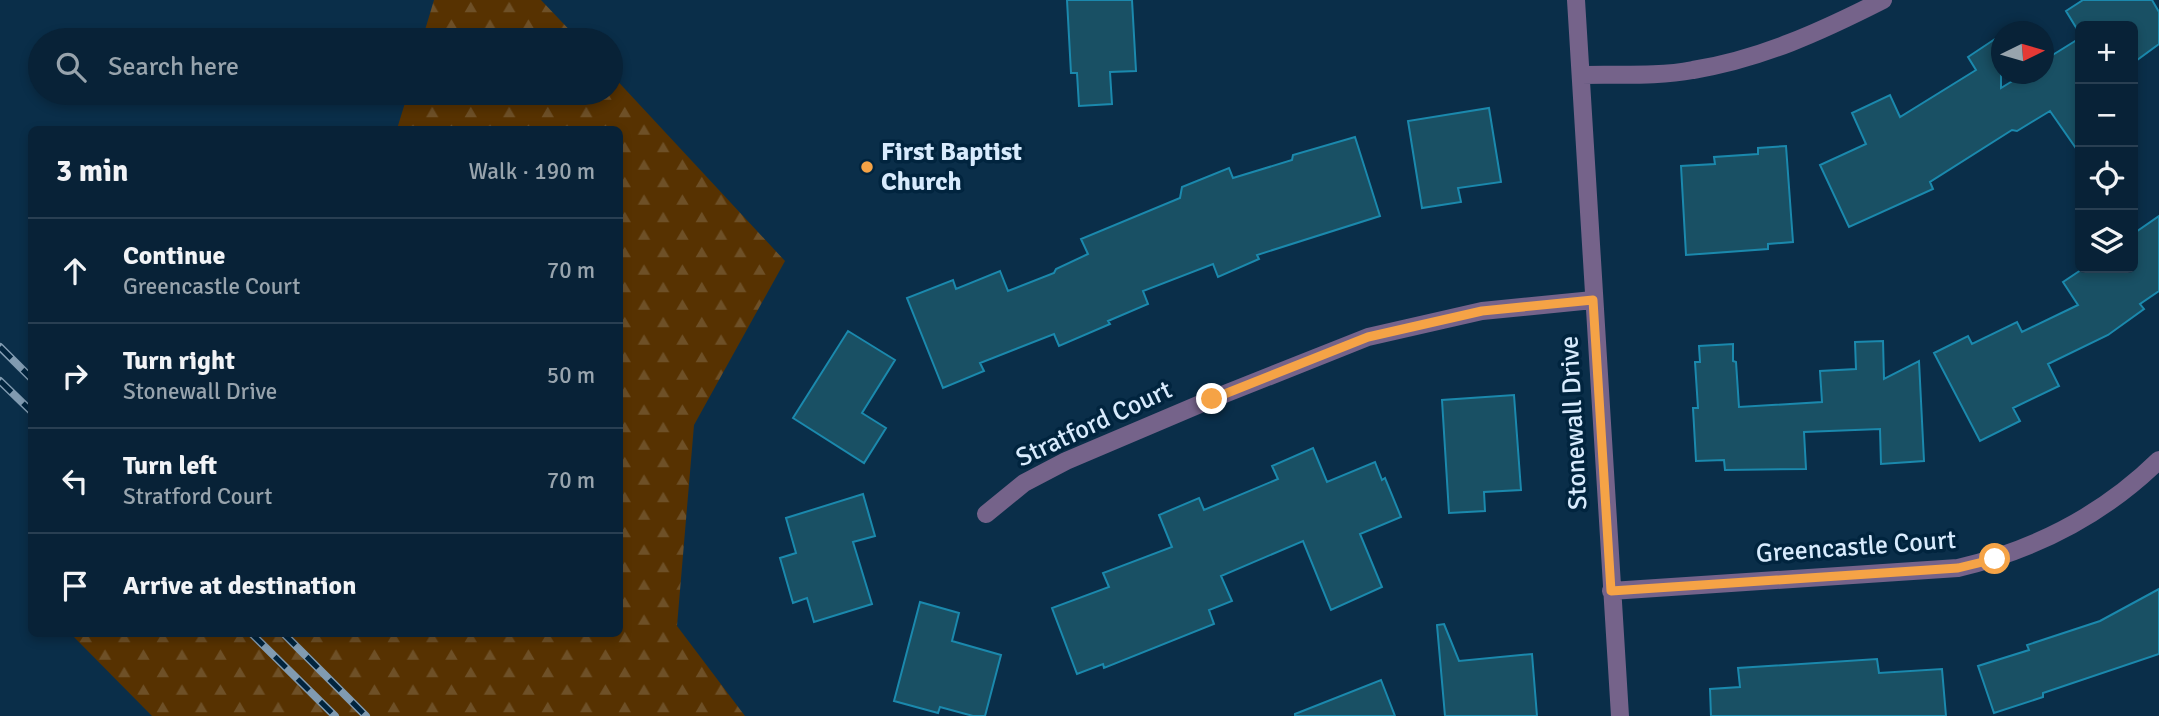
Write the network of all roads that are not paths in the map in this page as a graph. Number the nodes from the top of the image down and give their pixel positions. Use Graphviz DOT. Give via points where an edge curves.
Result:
graph roads {
  1 [pos="1576,0"];
  2 [pos="1884,0"];
  3 [pos="1581,75"];
  4 [pos="1593,300"];
  5 [pos="2159,460"];
  6 [pos="986,514"];
  7 [pos="1611,591"];
  8 [pos="1620,716"];
  1 -- 3 [label="street, Stonewall Drive"];
  2 -- 3 [label="street" via="1815,34 1748,58 1692,71"];
  3 -- 4 [label="street, Stonewall Drive"];
  4 -- 6 [label="street, Stratford Court" via="1482,311 1368,337 1066,461 1024,483"];
  4 -- 7 [label="street, Stonewall Drive"];
  5 -- 7 [label="street, Greencastle Court" via="2140,479 2056,534 1958,568"];
  7 -- 8 [label="street, Stonewall Drive"];
}
